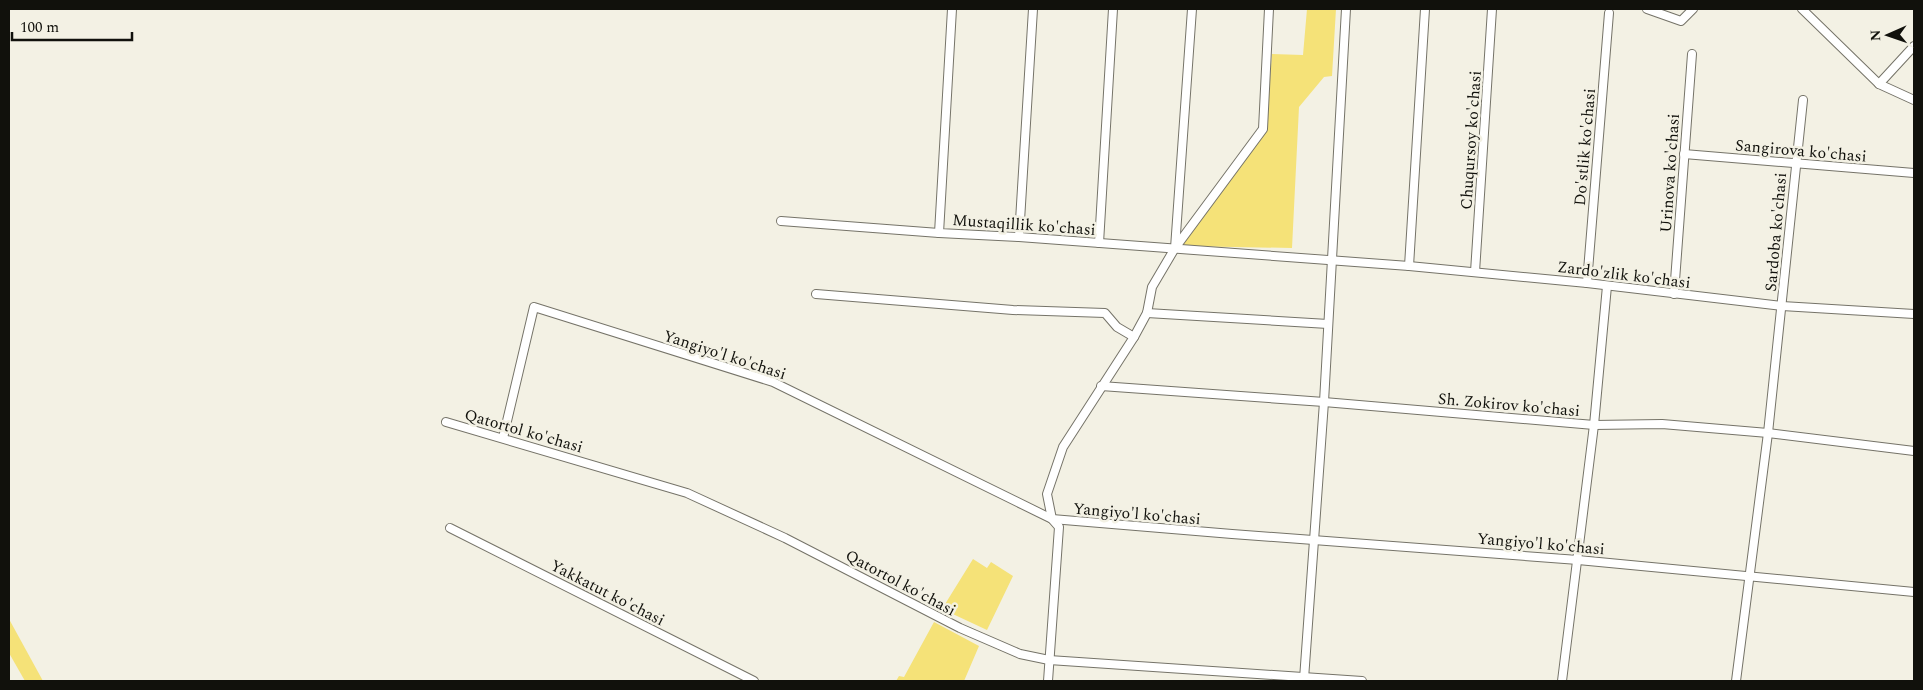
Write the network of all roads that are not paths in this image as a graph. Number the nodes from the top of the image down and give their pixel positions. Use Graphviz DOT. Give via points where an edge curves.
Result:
graph roads {
  1 [pos="952,9"];
  2 [pos="1033,9"];
  3 [pos="1113,9"];
  4 [pos="1192,9"];
  5 [pos="1269,9"];
  6 [pos="1346,9"];
  7 [pos="1425,9"];
  8 [pos="1492,9"];
  9 [pos="1646,9"];
  10 [pos="1694,9"];
  11 [pos="1802,9"];
  12 [pos="1609,13"];
  13 [pos="1914,46"];
  14 [pos="1692,54"];
  15 [pos="1879,84"];
  16 [pos="1803,100"];
  17 [pos="1914,100"];
  18 [pos="1684,154"];
  19 [pos="1796,163"];
  20 [pos="1914,173"];
  21 [pos="781,221"];
  22 [pos="939,233"];
  23 [pos="1019,237"];
  24 [pos="1099,243"];
  25 [pos="1175,248"];
  26 [pos="1331,260"];
  27 [pos="1409,266"];
  28 [pos="1475,272"];
  29 [pos="1587,283"];
  30 [pos="1607,286"];
  31 [pos="816,294"];
  32 [pos="1674,294"];
  33 [pos="1782,306"];
  34 [pos="1147,313"];
  35 [pos="1914,314"];
  36 [pos="1328,324"];
  37 [pos="1134,337"];
  38 [pos="1101,386"];
  39 [pos="1324,402"];
  40 [pos="446,422"];
  41 [pos="1594,425"];
  42 [pos="1768,433"];
  43 [pos="503,438"];
  44 [pos="1914,451"];
  45 [pos="1052,519"];
  46 [pos="450,528"];
  47 [pos="1314,539"];
  48 [pos="1578,560"];
  49 [pos="1750,575"];
  50 [pos="1914,592"];
  51 [pos="1049,660"];
  52 [pos="1304,679"];
  53 [pos="754,681"];
  54 [pos="1048,681"];
  55 [pos="1362,681"];
  56 [pos="1562,681"];
  57 [pos="1736,681"];
  1 -- 22 [label="street, Mustaqillik ko'chasi"];
  2 -- 23 [label="street"];
  3 -- 24 [label="street"];
  4 -- 25 [label="street"];
  5 -- 25 [label="street" via="1263,129"];
  6 -- 26 [label="street"];
  7 -- 27 [label="street"];
  8 -- 28 [label="street, Chuqursoy ko'chasi"];
  9 -- 10 [label="street" via="1681,21"];
  11 -- 15 [label="street"];
  12 -- 29 [label="street, Do'stlik ko'chasi"];
  13 -- 15 [label="street"];
  14 -- 18 [label="street, Urinova ko'chasi"];
  15 -- 17 [label="street"];
  16 -- 19 [label="street, Sardoba ko'chasi"];
  18 -- 19 [label="street, Sangirova ko'chasi"];
  18 -- 32 [label="street, Urinova ko'chasi"];
  19 -- 20 [label="street, Sangirova ko'chasi"];
  19 -- 33 [label="street, Sardoba ko'chasi"];
  21 -- 22 [label="street"];
  22 -- 23 [label="street, Mustaqillik ko'chasi"];
  23 -- 24 [label="street, Mustaqillik ko'chasi"];
  24 -- 25 [label="street, Mustaqillik ko'chasi"];
  25 -- 26 [label="street, Mustaqillik ko'chasi"];
  25 -- 34 [label="street" via="1152,287"];
  26 -- 27 [label="street, Zardo'zlik ko'chasi"];
  26 -- 36 [label="street"];
  27 -- 28 [label="street, Zardo'zlik ko'chasi"];
  28 -- 29 [label="street, Zardo'zlik ko'chasi"];
  29 -- 30 [label="street, Zardo'zlik ko'chasi"];
  30 -- 32 [label="street, Zardo'zlik ko'chasi"];
  30 -- 41 [label="street"];
  31 -- 37 [label="street" via="1013,310 1105,313 1117,327"];
  32 -- 33 [label="street, Zardo'zlik ko'chasi"];
  33 -- 35 [label="street, Zardo'zlik ko'chasi"];
  33 -- 42 [label="street, Sardoba ko'chasi"];
  34 -- 36 [label="street"];
  34 -- 37 [label="street"];
  36 -- 39 [label="street"];
  37 -- 38 [label="street"];
  38 -- 39 [label="street, Sh. Zokirov ko'chasi"];
  38 -- 45 [label="street" via="1063,447 1047,494"];
  39 -- 41 [label="street, Sh. Zokirov ko'chasi"];
  39 -- 47 [label="street"];
  40 -- 43 [label="street, Qatortol ko'chasi"];
  41 -- 42 [label="street, Sh. Zokirov ko'chasi" via="1662,424"];
  41 -- 48 [label="street"];
  42 -- 44 [label="street, Sh. Zokirov ko'chasi"];
  42 -- 49 [label="street, Sardoba ko'chasi"];
  43 -- 45 [label="street, Yangiyo'l ko'chasi" via="534,307 773,382"];
  43 -- 51 [label="street, Qatortol ko'chasi" via="688,493 785,538 960,628 1020,654"];
  45 -- 47 [label="street, Yangiyo'l ko'chasi"];
  45 -- 51 [label="street" via="1059,528"];
  46 -- 53 [label="street, Yakkatut ko'chasi"];
  47 -- 48 [label="street, Yangiyo'l ko'chasi"];
  47 -- 52 [label="street"];
  48 -- 49 [label="street, Yangiyo'l ko'chasi"];
  48 -- 56 [label="street"];
  49 -- 50 [label="street, Yangiyo'l ko'chasi"];
  49 -- 57 [label="street, Sardoba ko'chasi"];
  51 -- 52 [label="street, Qatortol ko'chasi"];
  51 -- 54 [label="street"];
  52 -- 55 [label="street, Qatortol ko'chasi"];
}
